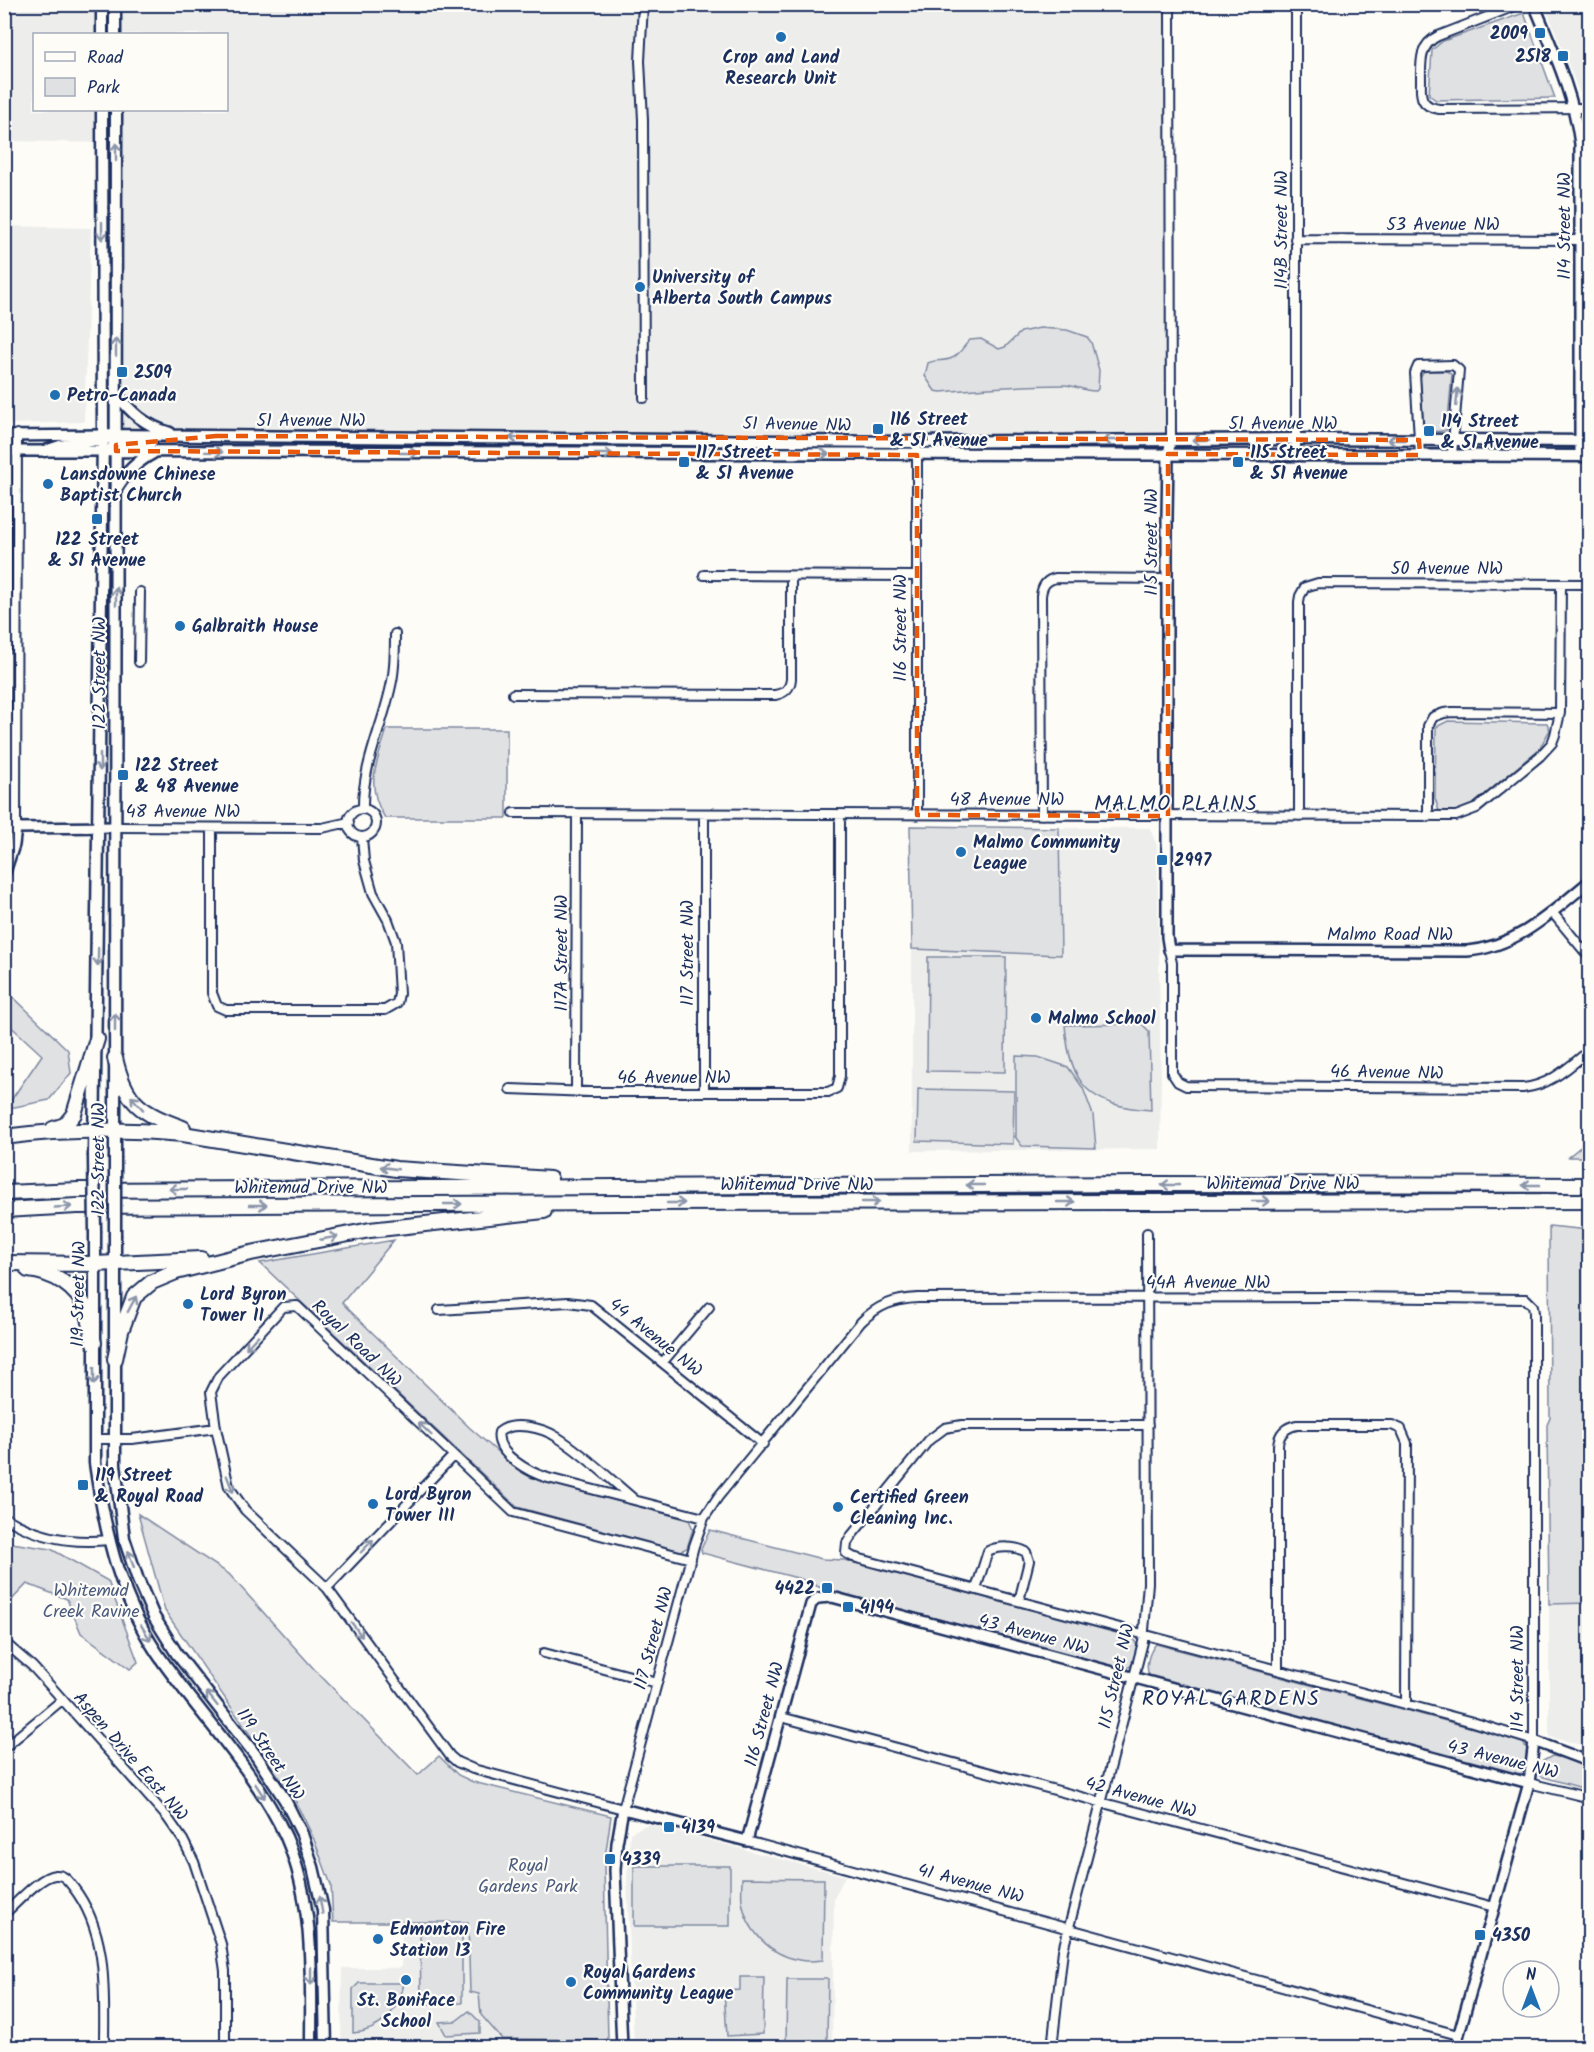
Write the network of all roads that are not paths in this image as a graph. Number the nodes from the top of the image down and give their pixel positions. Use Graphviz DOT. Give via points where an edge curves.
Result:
graph roads {
  1 [pos="102,4"];
  2 [pos="115,4"];
  3 [pos="643,4"];
  4 [pos="1170,4"];
  5 [pos="1296,4"];
  6 [pos="1520,4"];
  7 [pos="1534,4"];
  8 [pos="102,33"];
  9 [pos="115,33"];
  10 [pos="1590,108"];
  11 [pos="1574,109"];
  12 [pos="102,111"];
  13 [pos="116,111"];
  14 [pos="1295,239"];
  15 [pos="1585,240"];
  16 [pos="116,393"];
  17 [pos="644,398"];
  18 [pos="17,434"];
  19 [pos="4,436"];
  20 [pos="179,436"];
  21 [pos="216,436"];
  22 [pos="1296,439"];
  23 [pos="1171,440"];
  24 [pos="1419,440"];
  25 [pos="917,441"];
  26 [pos="1454,441"];
  27 [pos="1585,441"];
  28 [pos="102,442"];
  29 [pos="116,444"];
  30 [pos="4,451"];
  31 [pos="17,451"];
  32 [pos="45,451"];
  33 [pos="155,451"];
  34 [pos="1168,454"];
  35 [pos="1296,454"];
  36 [pos="917,455"];
  37 [pos="1420,455"];
  38 [pos="1452,455"];
  39 [pos="1585,456"];
  40 [pos="116,490"];
  41 [pos="704,575"];
  42 [pos="791,576"];
  43 [pos="917,576"];
  44 [pos="1168,579"];
  45 [pos="1561,584"];
  46 [pos="1590,584"];
  47 [pos="140,592"];
  48 [pos="395,634"];
  49 [pos="139,662"];
  50 [pos="513,694"];
  51 [pos="1560,713"];
  52 [pos="363,809"];
  53 [pos="514,813"];
  54 [pos="576,814"];
  55 [pos="704,814"];
  56 [pos="840,815"];
  57 [pos="917,815"];
  58 [pos="1042,815"];
  59 [pos="1168,816"];
  60 [pos="1299,816"];
  61 [pos="1428,817"];
  62 [pos="349,822"];
  63 [pos="100,827"];
  64 [pos="116,827"];
  65 [pos="16,828"];
  66 [pos="212,828"];
  67 [pos="362,837"];
  68 [pos="4,875"];
  69 [pos="1590,881"];
  70 [pos="1552,912"];
  71 [pos="1169,950"];
  72 [pos="1590,958"];
  73 [pos="97,1039"];
  74 [pos="1590,1050"];
  75 [pos="115,1058"];
  76 [pos="1174,1079"];
  77 [pos="510,1089"];
  78 [pos="576,1092"];
  79 [pos="704,1092"];
  80 [pos="95,1131"];
  81 [pos="114,1131"];
  82 [pos="44,1132"];
  83 [pos="4,1137"];
  84 [pos="208,1137"];
  85 [pos="94,1155"];
  86 [pos="1590,1185"];
  87 [pos="615,1187"];
  88 [pos="4,1193"];
  89 [pos="1590,1201"];
  90 [pos="618,1203"];
  91 [pos="4,1210"];
  92 [pos="1147,1233"];
  93 [pos="115,1236"];
  94 [pos="251,1253"];
  95 [pos="4,1263"];
  96 [pos="114,1263"];
  97 [pos="95,1264"];
  98 [pos="4,1269"];
  99 [pos="1148,1297"];
  100 [pos="1529,1302"];
  101 [pos="886,1303"];
  102 [pos="709,1307"];
  103 [pos="439,1310"];
  104 [pos="94,1343"];
  105 [pos="115,1359"];
  106 [pos="663,1362"];
  107 [pos="1148,1425"];
  108 [pos="216,1428"];
  109 [pos="94,1439"];
  110 [pos="116,1439"];
  111 [pos="763,1444"];
  112 [pos="453,1456"];
  113 [pos="634,1500"];
  114 [pos="4,1517"];
  115 [pos="704,1518"];
  116 [pos="124,1538"];
  117 [pos="109,1540"];
  118 [pos="691,1559"];
  119 [pos="327,1588"];
  120 [pos="976,1589"];
  121 [pos="818,1598"];
  122 [pos="1019,1601"];
  123 [pos="1144,1635"];
  124 [pos="4,1642"];
  125 [pos="544,1653"];
  126 [pos="1278,1670"];
  127 [pos="1134,1678"];
  128 [pos="657,1683"];
  129 [pos="62,1700"];
  130 [pos="1406,1704"];
  131 [pos="781,1717"];
  132 [pos="1534,1741"];
  133 [pos="4,1748"];
  134 [pos="1590,1762"];
  135 [pos="473,1769"];
  136 [pos="1529,1783"];
  137 [pos="1590,1798"];
  138 [pos="1101,1802"];
  139 [pos="623,1809"];
  140 [pos="747,1841"];
  141 [pos="1494,1908"];
  142 [pos="4,1914"];
  143 [pos="1068,1927"];
  144 [pos="1590,2034"];
  145 [pos="1458,2035"];
  146 [pos="104,2048"];
  147 [pos="225,2048"];
  148 [pos="311,2048"];
  149 [pos="326,2048"];
  150 [pos="622,2048"];
  151 [pos="1053,2048"];
  152 [pos="1455,2048"];
  153 [pos="1586,2048"];
  1 -- 8 [label="main road"];
  2 -- 9 [label="main road"];
  3 -- 17 [label="street" via="640,61"];
  4 -- 23 [label="street, 115 Street NW"];
  5 -- 14 [label="street, 114B Street NW"];
  6 -- 11 [label="street" via="1438,36 1426,46 1421,59 1421,94 1427,105 1439,109"];
  7 -- 11 [label="street, 114 Street NW"];
  10 -- 11 [label="street"];
  11 -- 15 [label="street, 114 Street NW"];
  12 -- 28 [label="main road, 122 Street NW, one-way"];
  16 -- 13 [label="main road, 122 Street NW, one-way"];
  14 -- 15 [label="street, 53 Avenue NW"];
  14 -- 22 [label="street, 114B Street NW"];
  15 -- 27 [label="street, 114 Street NW"];
  16 -- 20 [label="main road" via="145,423"];
  16 -- 29 [label="main road, 122 Street NW"];
  18 -- 19 [label="street, 51 Avenue NW"];
  18 -- 28 [label="street, 51 Avenue NW"];
  18 -- 31 [label="street"];
  20 -- 21 [label="main road, 51 Avenue NW"];
  20 -- 29 [label="main road, 51 Avenue NW"];
  25 -- 21 [label="main road, 51 Avenue NW, one-way"];
  21 -- 29 [label="main road"];
  22 -- 23 [label="main road, 51 Avenue NW, one-way"];
  24 -- 22 [label="main road, 51 Avenue NW, one-way"];
  22 -- 35 [label="street, 114B Street NW"];
  23 -- 25 [label="main road, 51 Avenue NW, one-way"];
  23 -- 34 [label="street, 115 Street NW"];
  24 -- 26 [label="main road, 51 Avenue NW"];
  26 -- 24 [label="street, one-way" via="1458,370 1453,365 1424,365 1416,369"];
  24 -- 37 [label="street"];
  25 -- 36 [label="street, 116 Street NW"];
  26 -- 27 [label="main road, 51 Avenue NW"];
  26 -- 38 [label="street"];
  27 -- 39 [label="street, 114 Street NW"];
  28 -- 29 [label="main road, 51 Avenue NW"];
  28 -- 29 [label="main road, 51 Avenue NW"];
  28 -- 32 [label="main road"];
  28 -- 63 [label="main road, 122 Street NW, one-way"];
  29 -- 33 [label="main road, 51 Avenue NW"];
  29 -- 40 [label="main road, 122 Street NW"];
  30 -- 31 [label="street"];
  31 -- 32 [label="street"];
  31 -- 65 [label="street"];
  33 -- 36 [label="main road, 51 Avenue NW, one-way"];
  33 -- 40 [label="main road" via="124,475"];
  34 -- 35 [label="main road, 51 Avenue NW"];
  34 -- 36 [label="main road, 51 Avenue NW"];
  34 -- 44 [label="street, 115 Street NW"];
  35 -- 37 [label="main road, 51 Avenue NW"];
  36 -- 43 [label="street, 116 Street NW"];
  37 -- 38 [label="main road, 51 Avenue NW"];
  38 -- 39 [label="main road, 51 Avenue NW"];
  64 -- 40 [label="main road, 122 Street NW, one-way"];
  41 -- 42 [label="street"];
  42 -- 43 [label="street"];
  42 -- 50 [label="street" via="792,679 787,691 776,695"];
  43 -- 57 [label="street, 116 Street NW"];
  44 -- 58 [label="street" via="1056,578 1046,583 1041,596"];
  44 -- 59 [label="street, 115 Street NW"];
  45 -- 46 [label="street, 50 Avenue NW"];
  45 -- 51 [label="street"];
  45 -- 60 [label="street, 50 Avenue NW" via="1318,583 1305,587 1299,602"];
  47 -- 49 [label="street"];
  48 -- 52 [label="street" via="392,682 369,760"];
  51 -- 61 [label="street, 48 Avenue NW" via="1547,749 1477,808 1456,816"];
  51 -- 61 [label="street" via="1452,712 1433,717 1428,726"];
  52 -- 62 [label="street" via="352,813"];
  52 -- 67 [label="street" via="373,814 376,822 374,831"];
  53 -- 54 [label="street, 48 Avenue NW"];
  54 -- 55 [label="street, 48 Avenue NW"];
  54 -- 78 [label="street, 117A Street NW"];
  55 -- 56 [label="street, 48 Avenue NW"];
  55 -- 79 [label="street, 117 Street NW"];
  56 -- 57 [label="street, 48 Avenue NW"];
  56 -- 79 [label="street, 46 Avenue NW" via="837,1088 828,1092"];
  57 -- 58 [label="street, 48 Avenue NW"];
  58 -- 59 [label="street, 48 Avenue NW"];
  59 -- 60 [label="street, 48 Avenue NW"];
  59 -- 71 [label="street, 115 Street NW"];
  60 -- 61 [label="street, 48 Avenue NW"];
  62 -- 66 [label="street, 48 Avenue NW" via="322,828"];
  62 -- 67 [label="street" via="351,830"];
  63 -- 64 [label="street, 48 Avenue NW"];
  63 -- 65 [label="street, 48 Avenue NW"];
  63 -- 73 [label="main road, 122 Street NW, one-way"];
  64 -- 66 [label="street, 48 Avenue NW"];
  75 -- 64 [label="main road, 122 Street NW, one-way"];
  65 -- 68 [label="street"];
  66 -- 67 [label="street" via="212,993 217,1006 226,1010 385,1010 394,1006 399,994 396,942 373,893"];
  69 -- 70 [label="street, Malmo Road NW"];
  70 -- 71 [label="street, Malmo Road NW" via="1523,934 1475,950"];
  70 -- 72 [label="street"];
  71 -- 76 [label="street, 115 Street NW"];
  73 -- 80 [label="main road, 122 Street NW"];
  73 -- 82 [label="highway" via="74,1114 65,1125"];
  74 -- 76 [label="street, 46 Avenue NW" via="1552,1080 1523,1088 1186,1086"];
  75 -- 81 [label="main road, 122 Street NW"];
  84 -- 75 [label="highway, one-way" via="160,1121 144,1111 127,1092"];
  77 -- 78 [label="street, 46 Avenue NW"];
  78 -- 79 [label="street, 46 Avenue NW"];
  80 -- 81 [label="highway"];
  80 -- 82 [label="highway"];
  80 -- 85 [label="main road, 122 Street NW"];
  81 -- 84 [label="highway"];
  81 -- 93 [label="main road, 122 Street NW, bridge"];
  82 -- 83 [label="highway"];
  87 -- 84 [label="highway, one-way" via="396,1169"];
  85 -- 97 [label="main road, 119 Street NW, bridge"];
  86 -- 87 [label="highway, Whitemud Drive NW, one-way"];
  87 -- 88 [label="highway, Whitemud Drive NW, one-way"];
  90 -- 89 [label="highway, Whitemud Drive NW, one-way"];
  91 -- 90 [label="highway, Whitemud Drive NW, one-way" via="88,1206"];
  94 -- 90 [label="highway, one-way" via="370,1230"];
  92 -- 99 [label="street, 115 Street NW"];
  93 -- 96 [label="main road, 119 Street NW"];
  94 -- 96 [label="highway"];
  105 -- 94 [label="highway, one-way" via="134,1297 152,1282"];
  95 -- 97 [label="highway"];
  96 -- 97 [label="highway"];
  96 -- 105 [label="main road, 119 Street NW"];
  97 -- 104 [label="main road, 119 Street NW"];
  98 -- 104 [label="highway" via="40,1272 67,1285 87,1312"];
  99 -- 100 [label="street, 44A Avenue NW" via="1520,1298"];
  99 -- 101 [label="street, 44A Avenue NW" via="918,1298"];
  99 -- 107 [label="street, 115 Street NW"];
  100 -- 132 [label="street, 114 Street NW" via="1534,1312"];
  101 -- 111 [label="street, 117 Street NW" via="861,1322"];
  102 -- 106 [label="street"];
  103 -- 106 [label="street, 44 Avenue NW" via="586,1304 599,1310"];
  104 -- 109 [label="main road, 119 Street NW, one-way"];
  105 -- 110 [label="main road, 119 Street NW"];
  106 -- 111 [label="street, 44 Avenue NW"];
  107 -- 120 [label="street, 43 Avenue NW" via="962,1425 945,1428 928,1440 852,1535 846,1553"];
  107 -- 123 [label="street, 115 Street NW" via="1148,1583"];
  108 -- 110 [label="street"];
  112 -- 108 [label="street, Royal Road NW, one-way" via="297,1306 283,1308 219,1376 211,1392"];
  108 -- 119 [label="street, Royal Road NW, one-way" via="229,1487 245,1510"];
  109 -- 110 [label="street"];
  109 -- 117 [label="main road, 119 Street NW" via="100,1501"];
  110 -- 116 [label="main road, 119 Street NW" via="118,1501"];
  111 -- 115 [label="street, 117 Street NW"];
  112 -- 118 [label="street, Royal Road NW" via="513,1512"];
  119 -- 112 [label="street, one-way"];
  113 -- 113 [label="street" via="557,1436 530,1427 499,1432 500,1446 533,1473"];
  113 -- 115 [label="street"];
  114 -- 117 [label="street" via="52,1538"];
  115 -- 118 [label="street, 117 Street NW"];
  116 -- 117 [label="street"];
  149 -- 116 [label="main road, 119 Street NW, one-way" via="323,1910 302,1834 257,1757 177,1654 154,1617"];
  117 -- 148 [label="main road, 119 Street NW, one-way" via="122,1587 140,1624 163,1661 244,1766 286,1839 308,1916"];
  118 -- 128 [label="street, 117 Street NW"];
  119 -- 135 [label="street, Royal Road NW, one-way" via="450,1756"];
  120 -- 122 [label="street, 43 Avenue NW"];
  120 -- 122 [label="street, 43 Avenue NW" via="988,1551 1021,1549 1029,1562"];
  121 -- 127 [label="street, 43 Avenue NW" via="832,1598"];
  121 -- 131 [label="street, 116 Street NW" via="811,1604"];
  122 -- 123 [label="street, 43 Avenue NW"];
  123 -- 126 [label="street, 43 Avenue NW"];
  123 -- 127 [label="street, 115 Street NW"];
  124 -- 129 [label="street, Aspen Drive East NW"];
  125 -- 128 [label="street"];
  126 -- 130 [label="street, 43 Avenue NW"];
  126 -- 130 [label="street" via="1280,1436 1297,1425 1388,1425 1401,1429 1407,1443"];
  127 -- 136 [label="street, 43 Avenue NW"];
  127 -- 138 [label="street, 115 Street NW"];
  128 -- 139 [label="street, 117 Street NW"];
  129 -- 133 [label="street"];
  129 -- 147 [label="street, Aspen Drive East NW" via="167,1817 194,1862 223,1953"];
  130 -- 132 [label="street, 43 Avenue NW"];
  131 -- 138 [label="street, 42 Avenue NW"];
  131 -- 140 [label="street, 116 Street NW"];
  132 -- 134 [label="street, 43 Avenue NW"];
  132 -- 136 [label="street, 114 Street NW"];
  135 -- 139 [label="street, 41 Avenue NW"];
  136 -- 137 [label="street, 43 Avenue NW"];
  136 -- 141 [label="street, 114 Street NW"];
  138 -- 141 [label="street, 42 Avenue NW"];
  138 -- 143 [label="street, 115 Street NW"];
  139 -- 140 [label="street, 41 Avenue NW"];
  139 -- 150 [label="street, 117 Street NW" via="615,1870"];
  140 -- 143 [label="street, 41 Avenue NW"];
  141 -- 145 [label="street, 114 Street NW"];
  142 -- 146 [label="street" via="52,1875 65,1878 77,1893 98,1939 103,1966"];
  143 -- 145 [label="street, 41 Avenue NW"];
  143 -- 151 [label="street, 115 Street NW" via="1059,1972"];
  144 -- 153 [label="street"];
  145 -- 152 [label="street, 114 Street NW"];
}
